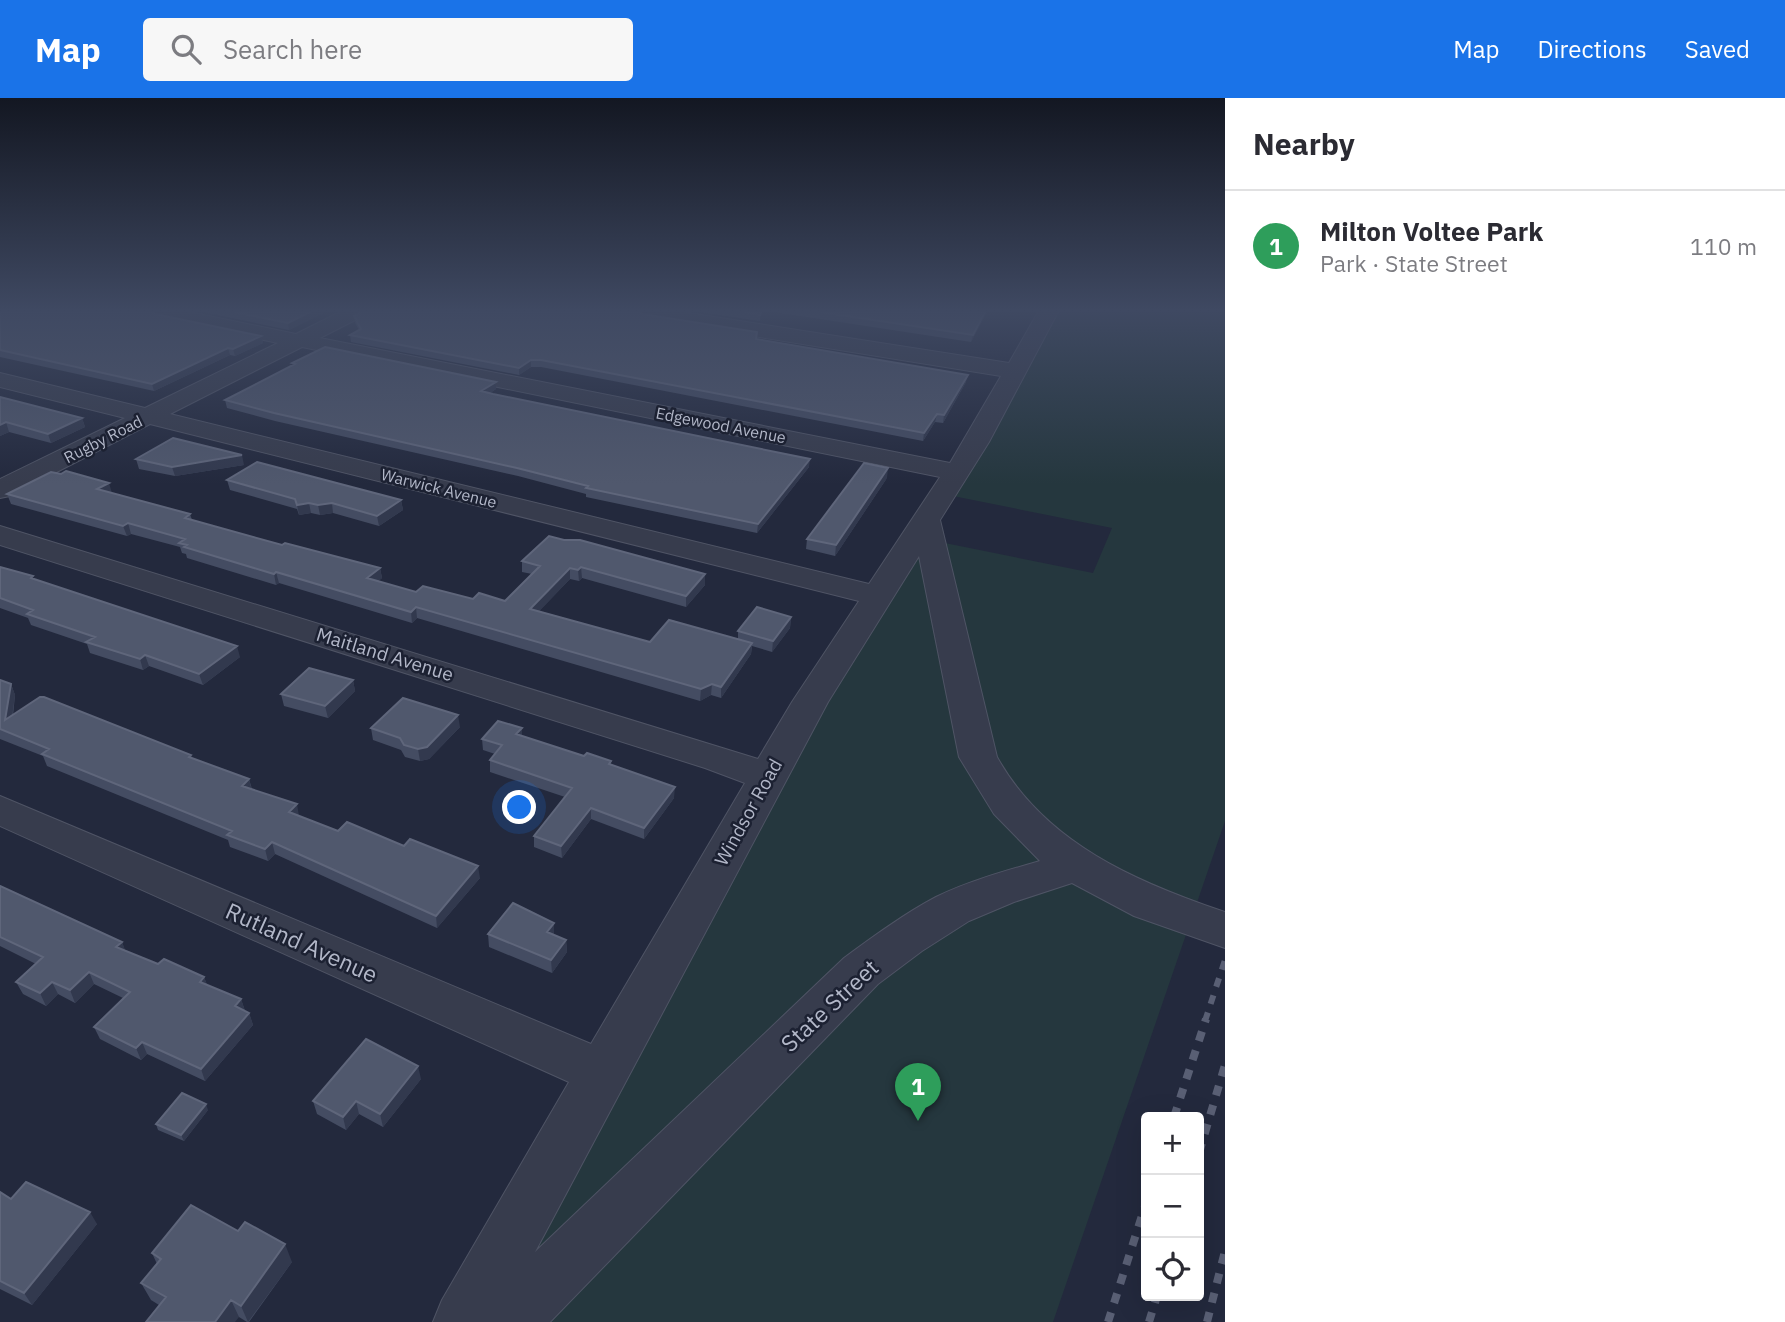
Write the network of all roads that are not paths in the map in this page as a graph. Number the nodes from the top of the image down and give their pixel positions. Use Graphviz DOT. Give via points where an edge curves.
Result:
graph roads {
  1 [pos="242,369"];
  2 [pos="440,369"];
  3 [pos="1003,369"];
  4 [pos="1015,371"];
  5 [pos="0,380"];
  6 [pos="148,416"];
  7 [pos="957,472"];
  8 [pos="0,490"];
  9 [pos="926,520"];
  10 [pos="0,535"];
  11 [pos="878,596"];
  12 [pos="768,777"];
  13 [pos="0,810"];
  14 [pos="1076,866"];
  15 [pos="1225,930"];
  16 [pos="603,1073"];
  17 [pos="464,1322"];
  18 [pos="507,1322"];
  1 -- 6 [label="street, Rugby Road"];
  2 -- 7 [label="street, Edgewood Avenue"];
  3 -- 4 [label="street"];
  4 -- 7 [label="street, Windsor Road"];
  5 -- 6 [label="street, Warwick Avenue"];
  6 -- 8 [label="street, Rugby Road"];
  6 -- 11 [label="street, Warwick Avenue"];
  7 -- 9 [label="street, Windsor Road"];
  9 -- 11 [label="street, Windsor Road"];
  9 -- 14 [label="street" via="978,757 1010,811"];
  10 -- 12 [label="street, Maitland Avenue"];
  11 -- 12 [label="street, Windsor Road"];
  12 -- 16 [label="street, Windsor Road"];
  13 -- 16 [label="street, Rutland Avenue"];
  14 -- 15 [label="street" via="1150,904"];
  14 -- 18 [label="street, State Street" via="987,893 956,908 911,933 862,971"];
  16 -- 17 [label="street, Windsor Road"];
}
